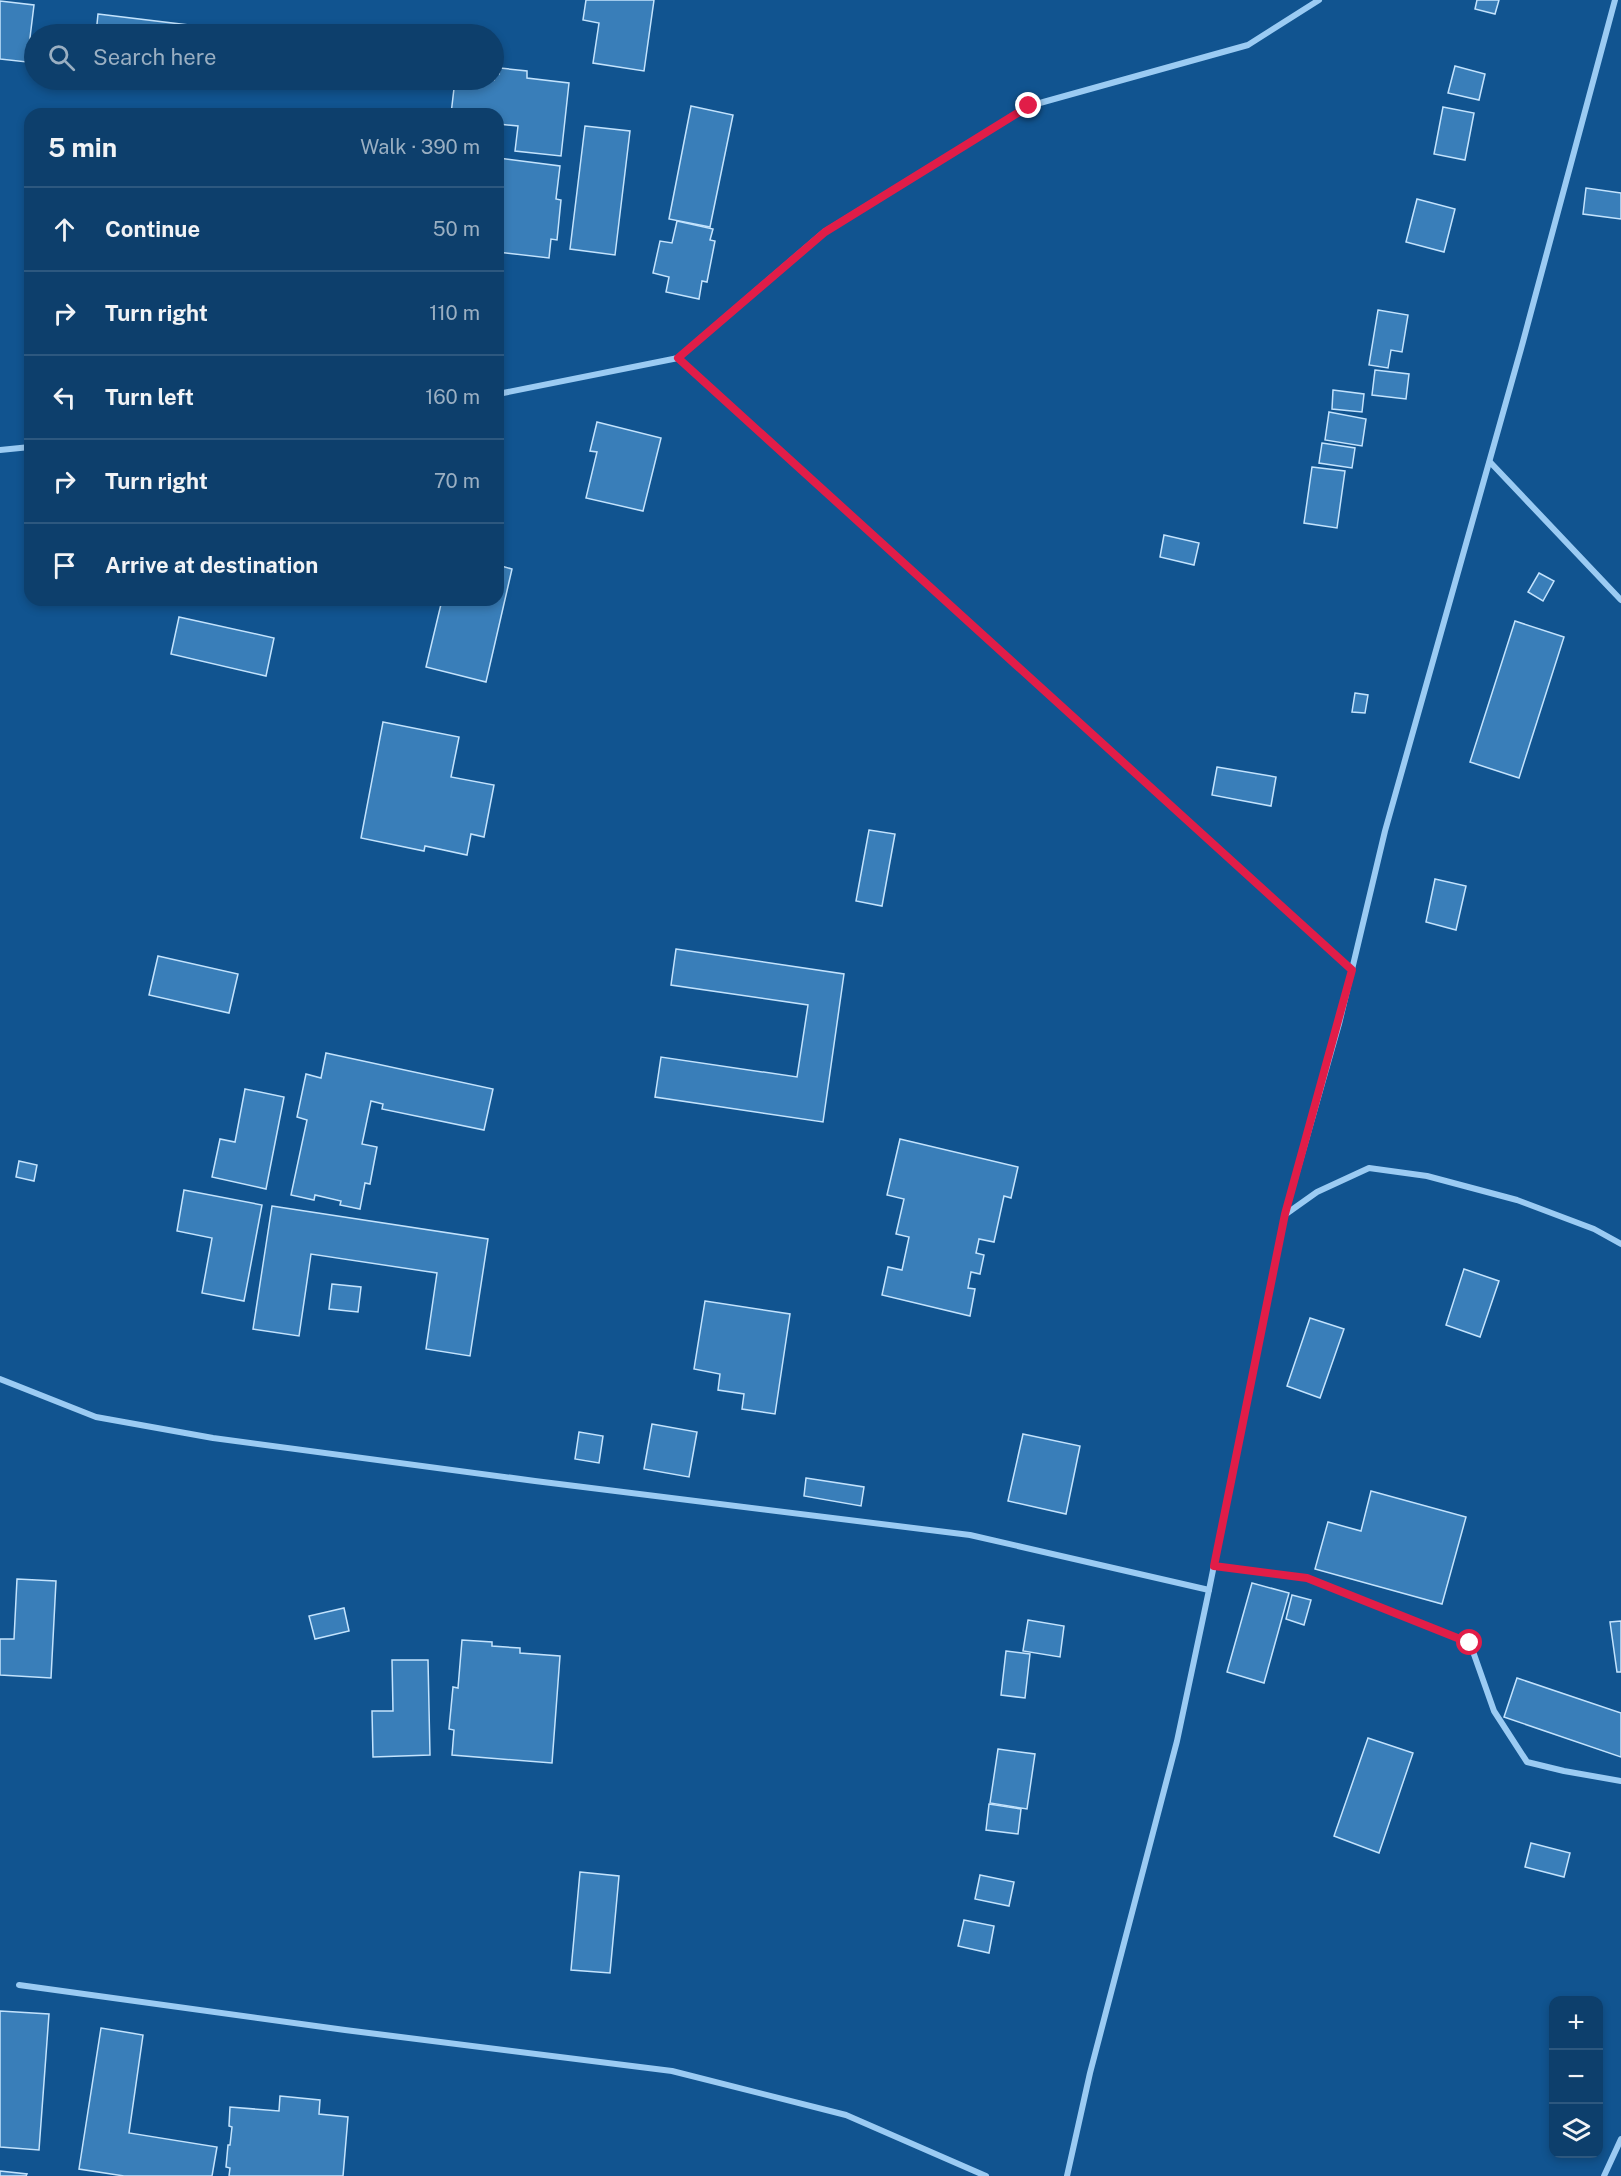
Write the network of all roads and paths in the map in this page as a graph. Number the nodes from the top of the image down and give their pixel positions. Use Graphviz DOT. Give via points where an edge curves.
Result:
graph roads {
  1 [pos="1320,0"];
  2 [pos="1615,0"];
  3 [pos="678,358"];
  4 [pos="504,393"];
  5 [pos="24,448"];
  6 [pos="0,450"];
  7 [pos="1490,462"];
  8 [pos="1621,600"];
  9 [pos="1352,970"];
  10 [pos="1285,1214"];
  11 [pos="1621,1244"];
  12 [pos="0,1379"];
  13 [pos="1214,1566"];
  14 [pos="1209,1590"];
  15 [pos="1621,1781"];
  16 [pos="19,1984"];
  17 [pos="1621,2139"];
  18 [pos="986,2176"];
  19 [pos="1067,2176"];
  20 [pos="1604,2176"];
  1 -- 3 [label="street" via="1248,45 1029,106 825,232"];
  2 -- 7 [label="street"];
  3 -- 4 [label="street"];
  3 -- 9 [label="street"];
  5 -- 6 [label="street"];
  7 -- 8 [label="street"];
  7 -- 9 [label="street" via="1385,831"];
  9 -- 10 [label="street"];
  10 -- 11 [label="street" via="1317,1192 1369,1168 1427,1176 1517,1200 1594,1229"];
  10 -- 13 [label="street"];
  12 -- 14 [label="street" via="96,1417 512,1478 970,1535"];
  13 -- 14 [label="street"];
  13 -- 15 [label="street" via="1307,1578 1470,1643 1494,1711 1527,1762"];
  14 -- 19 [label="street" via="1176,1741"];
  16 -- 18 [label="street" via="672,2071 846,2115"];
  17 -- 20 [label="street"];
}
